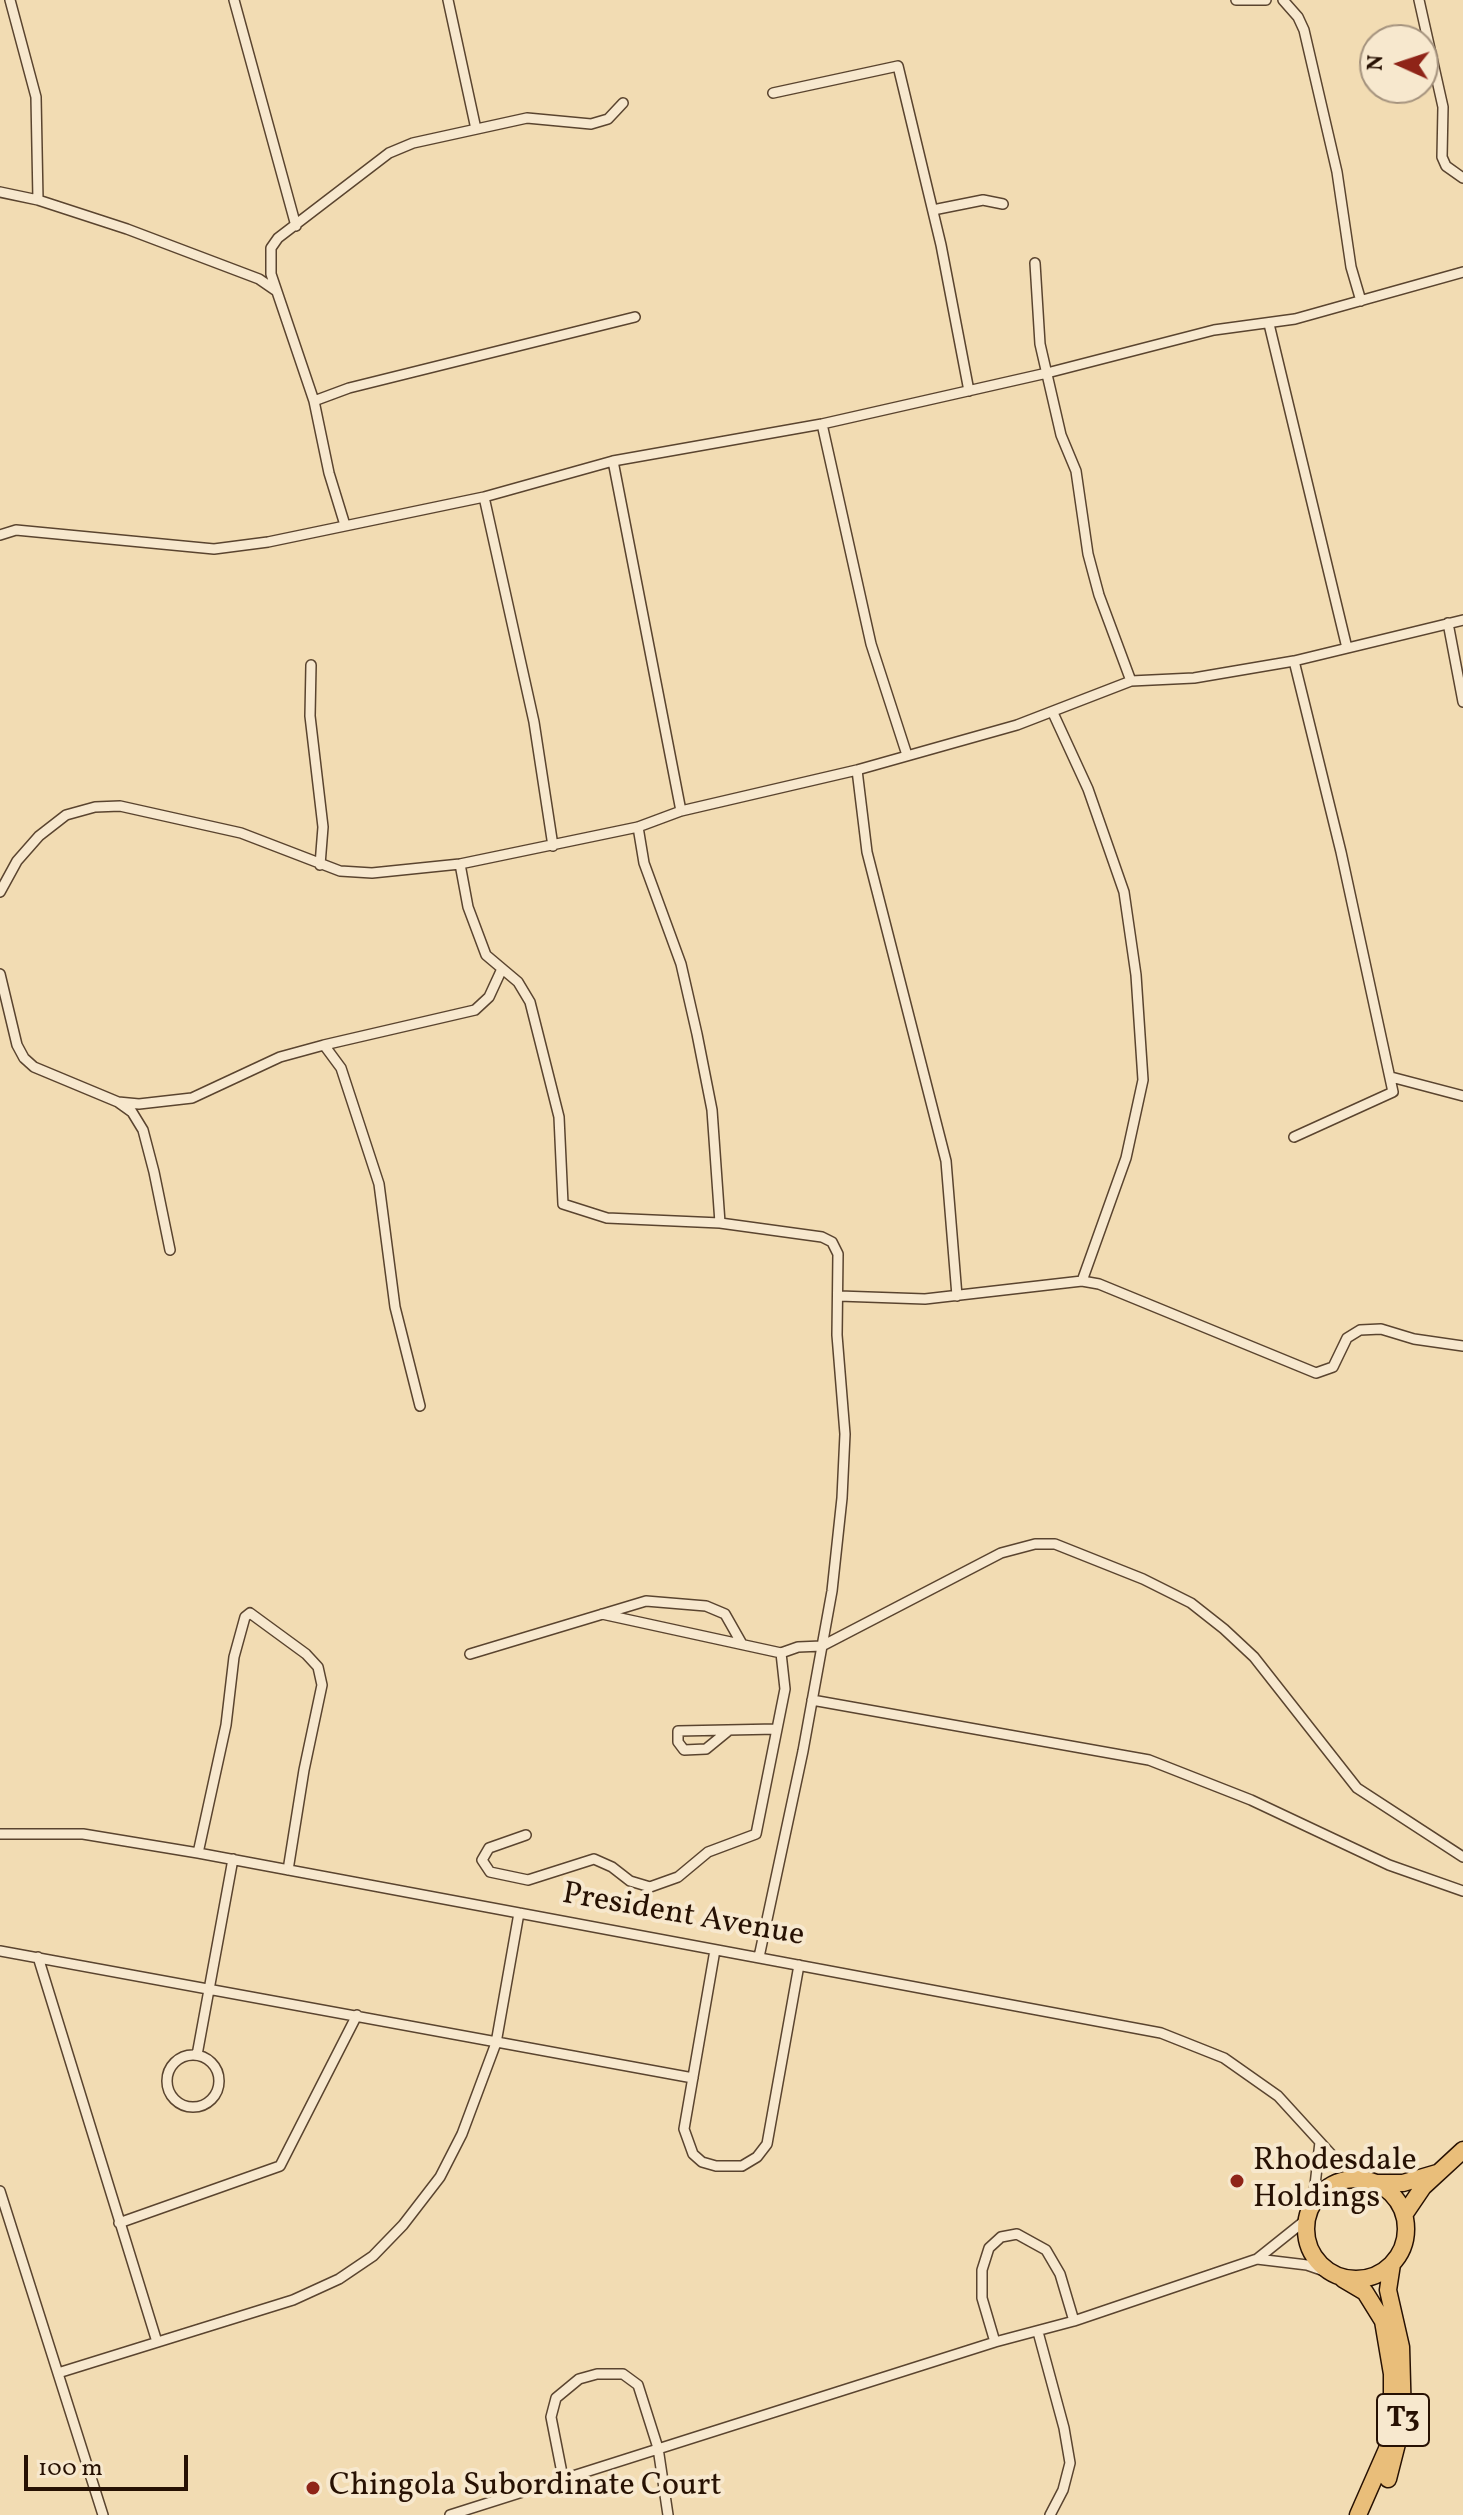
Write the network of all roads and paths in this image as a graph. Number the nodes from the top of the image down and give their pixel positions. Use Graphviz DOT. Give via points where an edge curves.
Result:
graph roads {
  1 [pos="10,0"];
  2 [pos="234,0"];
  3 [pos="448,0"];
  4 [pos="1236,0"];
  5 [pos="1266,0"];
  6 [pos="1283,0"];
  7 [pos="1419,0"];
  8 [pos="773,93"];
  9 [pos="623,103"];
  10 [pos="476,129"];
  11 [pos="1463,178"];
  12 [pos="0,192"];
  13 [pos="38,200"];
  14 [pos="1003,204"];
  15 [pos="933,210"];
  16 [pos="296,226"];
  17 [pos="1035,263"];
  18 [pos="1463,272"];
  19 [pos="275,290"];
  20 [pos="1361,301"];
  21 [pos="635,317"];
  22 [pos="1269,324"];
  23 [pos="1047,373"];
  24 [pos="969,391"];
  25 [pos="314,401"];
  26 [pos="822,424"];
  27 [pos="613,461"];
  28 [pos="484,497"];
  29 [pos="345,525"];
  30 [pos="0,535"];
  31 [pos="1463,620"];
  32 [pos="1448,623"];
  33 [pos="1347,648"];
  34 [pos="1294,661"];
  35 [pos="311,665"];
  36 [pos="1131,681"];
  37 [pos="1463,702"];
  38 [pos="1053,713"];
  39 [pos="907,755"];
  40 [pos="857,770"];
  41 [pos="681,811"];
  42 [pos="638,827"];
  43 [pos="553,846"];
  44 [pos="460,864"];
  45 [pos="320,865"];
  46 [pos="0,892"];
  47 [pos="501,971"];
  48 [pos="0,974"];
  49 [pos="324,1045"];
  50 [pos="1391,1077"];
  51 [pos="1463,1096"];
  52 [pos="118,1102"];
  53 [pos="1294,1137"];
  54 [pos="720,1223"];
  55 [pos="170,1250"];
  56 [pos="1082,1281"];
  57 [pos="839,1296"];
  58 [pos="957,1296"];
  59 [pos="1463,1346"];
  60 [pos="420,1406"];
  61 [pos="602,1614"];
  62 [pos="742,1644"];
  63 [pos="822,1646"];
  64 [pos="781,1653"];
  65 [pos="470,1654"];
  66 [pos="812,1700"];
  67 [pos="777,1729"];
  68 [pos="728,1731"];
  69 [pos="0,1834"];
  70 [pos="526,1835"];
  71 [pos="198,1853"];
  72 [pos="1463,1857"];
  73 [pos="233,1859"];
  74 [pos="288,1870"];
  75 [pos="1463,1891"];
  76 [pos="519,1913"];
  77 [pos="715,1950"];
  78 [pos="0,1951"];
  79 [pos="38,1957"];
  80 [pos="759,1957"];
  81 [pos="799,1965"];
  82 [pos="209,1988"];
  83 [pos="357,2015"];
  84 [pos="496,2043"];
  85 [pos="197,2055"];
  86 [pos="693,2078"];
  87 [pos="1320,2142"];
  88 [pos="1463,2150"];
  89 [pos="1438,2172"];
  90 [pos="1371,2181"];
  91 [pos="0,2191"];
  92 [pos="1313,2202"];
  93 [pos="1404,2215"];
  94 [pos="1307,2219"];
  95 [pos="119,2223"];
  96 [pos="1257,2259"];
  97 [pos="1392,2264"];
  98 [pos="1334,2275"];
  99 [pos="1074,2321"];
  100 [pos="1038,2332"];
  101 [pos="157,2342"];
  102 [pos="995,2342"];
  103 [pos="58,2373"];
  104 [pos="658,2448"];
  105 [pos="563,2478"];
  106 [pos="103,2515"];
  107 [pos="450,2515"];
  108 [pos="668,2515"];
  109 [pos="1050,2515"];
  110 [pos="1358,2515"];
  111 [pos="1371,2515"];
  1 -- 13 [label="street" via="36,97"];
  2 -- 16 [label="street"];
  3 -- 10 [label="street"];
  4 -- 5 [label="street"];
  6 -- 20 [label="street" via="1304,30"];
  7 -- 11 [label="street" via="1443,107 1442,157"];
  8 -- 15 [label="street" via="898,66"];
  9 -- 10 [label="street" via="608,119 591,124 527,118"];
  10 -- 16 [label="street" via="389,153"];
  12 -- 13 [label="street"];
  13 -- 19 [label="street" via="194,253"];
  14 -- 15 [label="street" via="983,200"];
  15 -- 24 [label="street"];
  16 -- 19 [label="street" via="271,248"];
  17 -- 23 [label="street" via="1037,323"];
  18 -- 20 [label="street"];
  19 -- 25 [label="street"];
  20 -- 22 [label="street"];
  21 -- 25 [label="street"];
  22 -- 23 [label="street" via="1214,330"];
  22 -- 33 [label="street"];
  23 -- 24 [label="street"];
  23 -- 36 [label="street" via="1061,435 1076,471 1099,595"];
  24 -- 26 [label="street"];
  25 -- 29 [label="street"];
  26 -- 27 [label="street"];
  26 -- 39 [label="street" via="871,644"];
  27 -- 28 [label="street"];
  27 -- 41 [label="street"];
  28 -- 29 [label="street"];
  28 -- 43 [label="street" via="534,722"];
  29 -- 30 [label="street" via="214,549 16,530"];
  31 -- 32 [label="street"];
  32 -- 33 [label="street"];
  32 -- 37 [label="street"];
  33 -- 34 [label="street"];
  34 -- 36 [label="street" via="1194,678"];
  34 -- 50 [label="street"];
  35 -- 45 [label="street" via="310,716 322,818"];
  36 -- 38 [label="street"];
  38 -- 39 [label="street"];
  38 -- 56 [label="street" via="1088,789 1124,892 1143,1080 1126,1158"];
  39 -- 40 [label="street"];
  40 -- 41 [label="street"];
  40 -- 58 [label="street" via="870,867 946,1161"];
  41 -- 42 [label="street"];
  42 -- 43 [label="street"];
  42 -- 54 [label="street" via="644,863 681,964 697,1034 712,1110"];
  43 -- 44 [label="street"];
  44 -- 45 [label="street" via="372,873"];
  44 -- 47 [label="street" via="476,930 486,955"];
  45 -- 46 [label="street" via="214,826 120,806 95,807 66,815 39,836"];
  47 -- 49 [label="street" via="489,997 475,1010"];
  47 -- 54 [label="street" via="518,982 530,1002 559,1117 563,1204 607,1218"];
  48 -- 52 [label="street" via="24,1058"];
  49 -- 52 [label="street" via="280,1057 192,1098"];
  49 -- 60 [label="street" via="341,1068 379,1184 395,1307"];
  50 -- 51 [label="street"];
  50 -- 53 [label="street" via="1389,1097"];
  52 -- 55 [label="street" via="143,1130"];
  54 -- 57 [label="street" via="832,1242 838,1254"];
  56 -- 58 [label="street"];
  56 -- 59 [label="street" via="1316,1373 1333,1367 1347,1338 1360,1330 1381,1329"];
  57 -- 58 [label="street"];
  57 -- 63 [label="street" via="842,1498"];
  61 -- 62 [label="street"];
  61 -- 62 [label="street" via="646,1601 706,1606 725,1614"];
  61 -- 65 [label="street"];
  62 -- 64 [label="street"];
  63 -- 64 [label="street"];
  63 -- 66 [label="street"];
  63 -- 72 [label="street" via="1001,1553 1035,1544 1074,1550 1191,1603 1224,1629 1254,1657 1357,1788"];
  64 -- 67 [label="street" via="785,1689"];
  66 -- 75 [label="street" via="1149,1760 1251,1800 1389,1865"];
  66 -- 80 [label="street"];
  67 -- 68 [label="street"];
  67 -- 70 [label="street" via="756,1834 708,1852 678,1877 650,1887 594,1859 528,1880 490,1872 482,1860 489,1848"];
  68 -- 68 [label="street" via="678,1731 677,1736 684,1750 695,1752"];
  69 -- 71 [label="street, President Avenue" via="83,1834"];
  71 -- 73 [label="street, President Avenue"];
  71 -- 74 [label="street" via="226,1725 234,1657 250,1613 306,1654 318,1667 322,1685"];
  73 -- 74 [label="street, President Avenue"];
  73 -- 82 [label="street"];
  74 -- 76 [label="street, President Avenue"];
  76 -- 77 [label="street, President Avenue"];
  76 -- 84 [label="street"];
  77 -- 80 [label="street, President Avenue"];
  77 -- 86 [label="street"];
  78 -- 79 [label="street"];
  79 -- 82 [label="street"];
  79 -- 95 [label="street"];
  80 -- 81 [label="street, President Avenue"];
  81 -- 86 [label="street" via="770,2135 757,2157 734,2167 702,2162 693,2154 684,2129"];
  81 -- 87 [label="street, President Avenue" via="1161,2033 1224,2058 1278,2096"];
  82 -- 83 [label="street"];
  82 -- 85 [label="street"];
  83 -- 84 [label="street"];
  83 -- 95 [label="street" via="280,2166"];
  84 -- 86 [label="street"];
  84 -- 101 [label="street" via="440,2177 373,2256 293,2300"];
  85 -- 85 [label="street" via="214,2066 218,2086 207,2103 188,2107 171,2096 167,2077 178,2060"];
  87 -- 90 [label="street, President Avenue" via="1341,2165"];
  87 -- 92 [label="street"];
  88 -- 89 [label="highway, T3"];
  89 -- 90 [label="highway, T3" via="1403,2183"];
  89 -- 93 [label="highway, T3"];
  90 -- 92 [label="highway, T3" via="1336,2183"];
  90 -- 93 [label="highway" via="1389,2190"];
  91 -- 103 [label="street"];
  92 -- 94 [label="highway"];
  93 -- 97 [label="highway, T3" via="1405,2241"];
  94 -- 96 [label="street"];
  94 -- 98 [label="highway, T3" via="1310,2249"];
  95 -- 101 [label="street"];
  96 -- 98 [label="street" via="1307,2265"];
  96 -- 99 [label="street"];
  97 -- 98 [label="highway" via="1367,2279"];
  97 -- 111 [label="highway, T3" via="1388,2290 1402,2360 1403,2420 1398,2452"];
  98 -- 110 [label="highway, T3" via="1365,2292 1383,2321 1392,2374 1387,2449"];
  99 -- 100 [label="street"];
  99 -- 102 [label="street" via="1060,2274 1046,2250 1017,2234 1001,2237 989,2248 982,2270 982,2298"];
  100 -- 102 [label="street"];
  100 -- 109 [label="street" via="1070,2463"];
  101 -- 103 [label="street"];
  102 -- 104 [label="street"];
  103 -- 106 [label="street"];
  104 -- 105 [label="street"];
  104 -- 105 [label="street" via="633,2380 613,2372 579,2379 566,2386 552,2406"];
  104 -- 108 [label="street"];
  105 -- 107 [label="street"];
}
